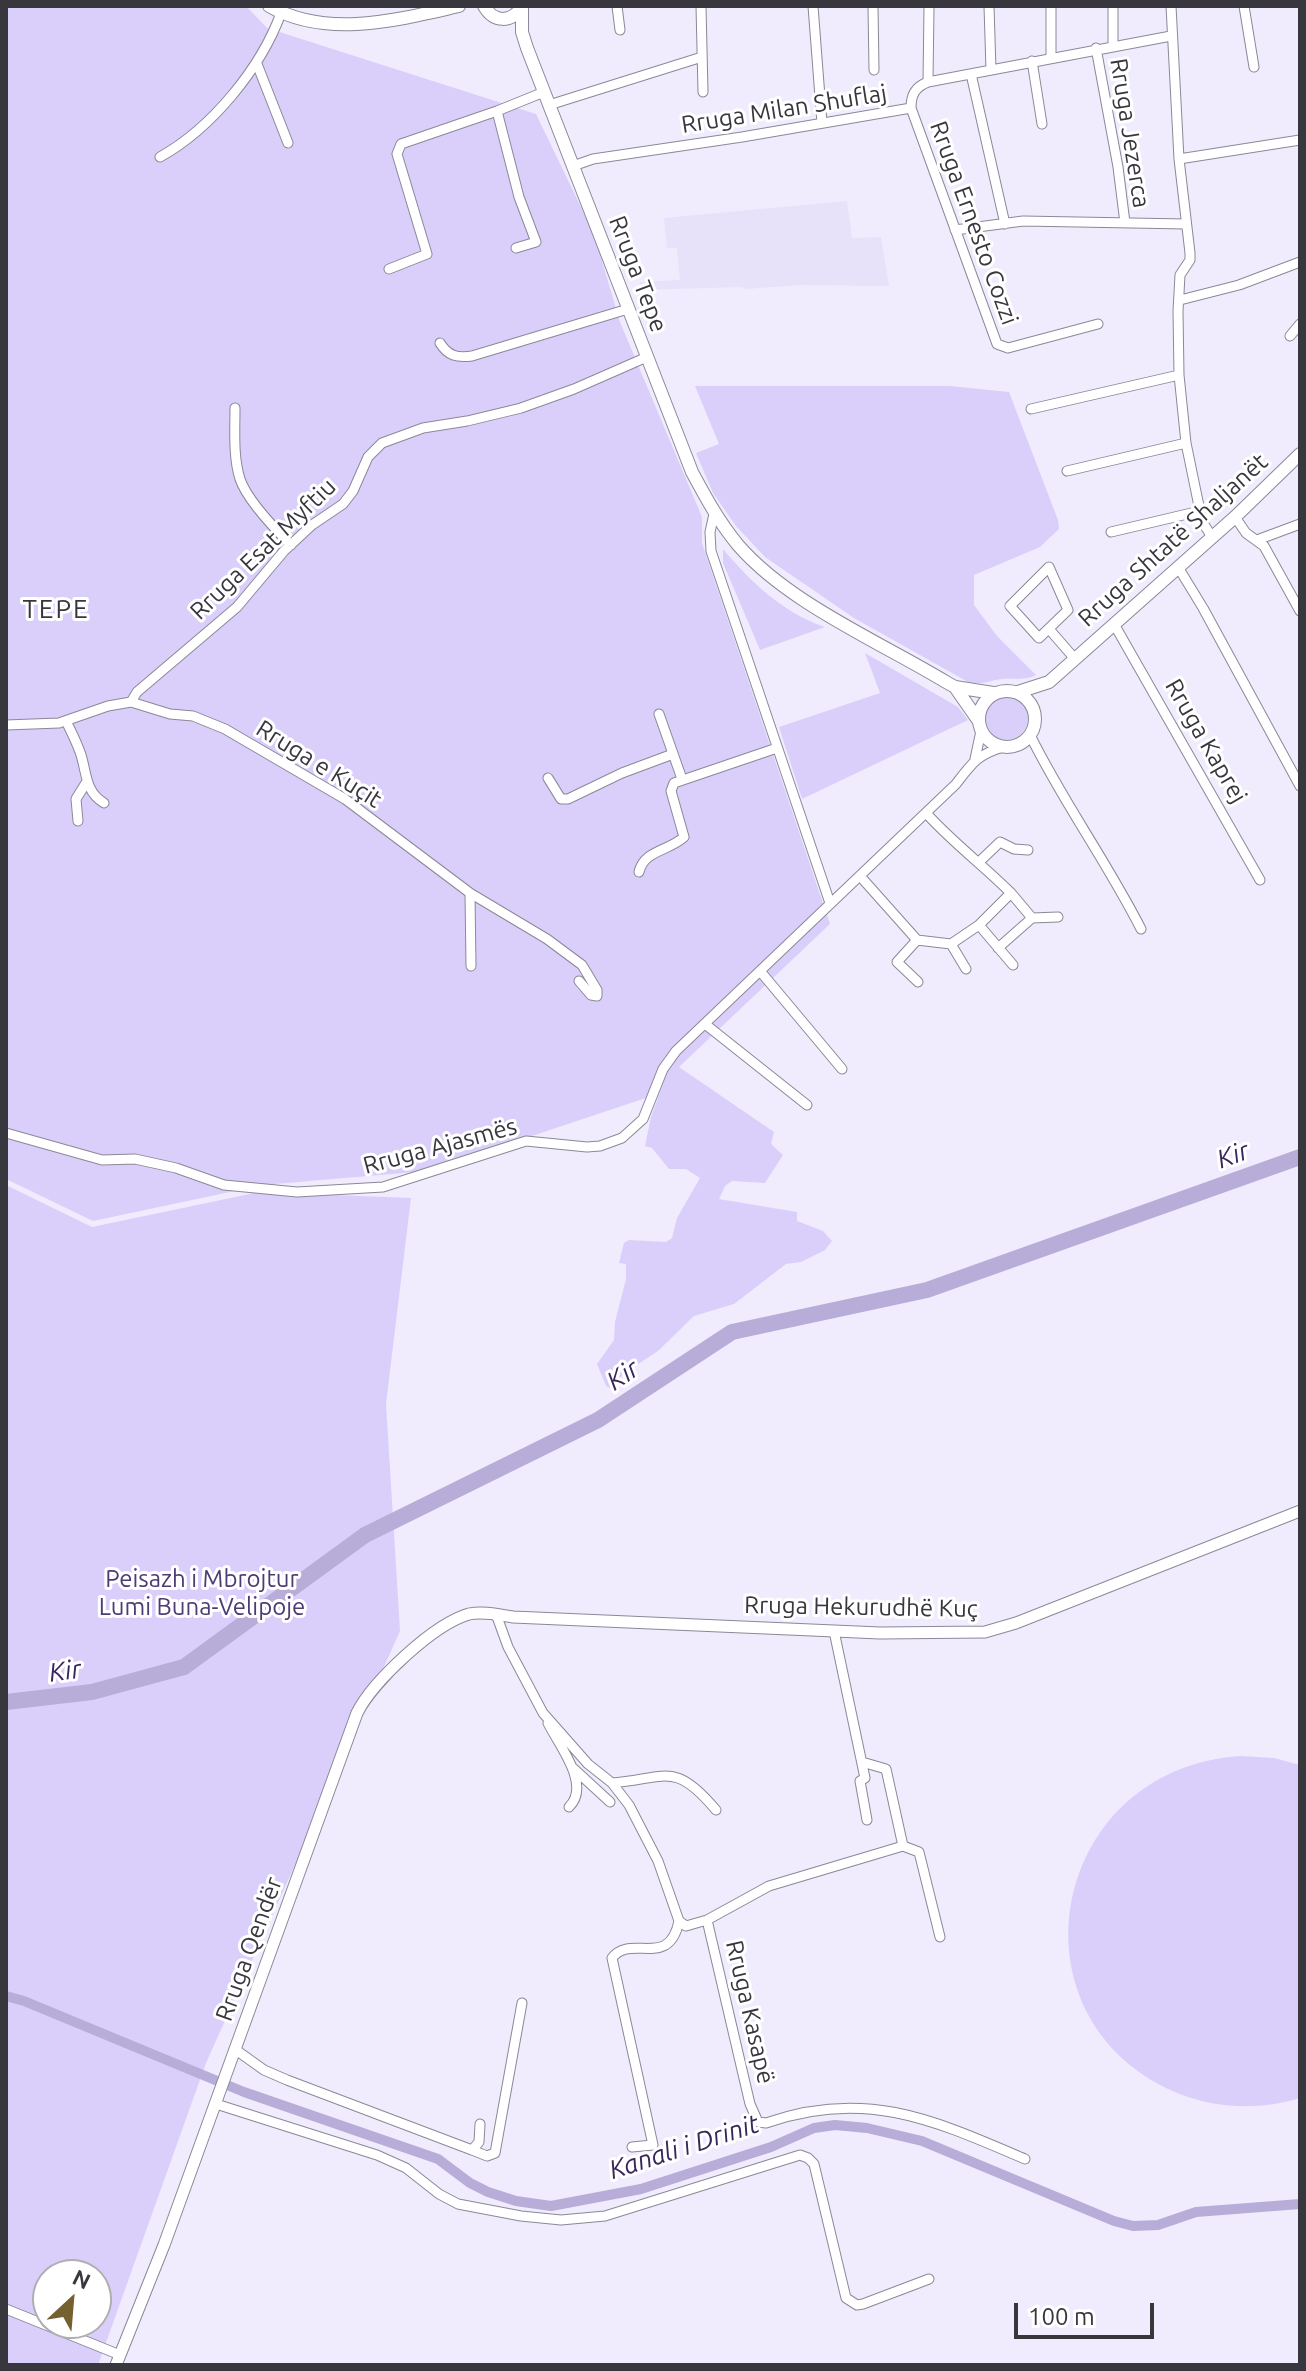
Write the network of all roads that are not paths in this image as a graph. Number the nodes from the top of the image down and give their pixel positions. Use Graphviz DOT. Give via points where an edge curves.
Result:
graph roads {
  1 [pos="269,6"];
  2 [pos="460,6"];
  3 [pos="617,6"];
  4 [pos="701,6"];
  5 [pos="813,6"];
  6 [pos="873,6"];
  7 [pos="929,6"];
  8 [pos="989,6"];
  9 [pos="1051,6"];
  10 [pos="1113,6"];
  11 [pos="1171,6"];
  12 [pos="1244,6"];
  13 [pos="522,7"];
  14 [pos="486,9"];
  15 [pos="281,13"];
  16 [pos="502,20"];
  17 [pos="620,30"];
  18 [pos="1171,36"];
  19 [pos="1113,46"];
  20 [pos="527,48"];
  21 [pos="1096,48"];
  22 [pos="702,57"];
  23 [pos="1051,58"];
  24 [pos="1032,61"];
  25 [pos="257,64"];
  26 [pos="1254,67"];
  27 [pos="874,70"];
  28 [pos="991,70"];
  29 [pos="971,74"];
  30 [pos="928,82"];
  31 [pos="544,92"];
  32 [pos="703,92"];
  33 [pos="549,105"];
  34 [pos="911,108"];
  35 [pos="497,111"];
  36 [pos="822,123"];
  37 [pos="1042,124"];
  38 [pos="1300,140"];
  39 [pos="288,143"];
  40 [pos="160,157"];
  41 [pos="1179,159"];
  42 [pos="573,166"];
  43 [pos="1125,223"];
  44 [pos="1005,224"];
  45 [pos="1186,224"];
  46 [pos="955,230"];
  47 [pos="516,248"];
  48 [pos="1300,262"];
  49 [pos="389,269"];
  50 [pos="1180,300"];
  51 [pos="628,309"];
  52 [pos="1098,324"];
  53 [pos="1300,324"];
  54 [pos="1290,336"];
  55 [pos="440,343"];
  56 [pos="647,357"];
  57 [pos="1179,375"];
  58 [pos="235,408"];
  59 [pos="1031,409"];
  60 [pos="1186,443"];
  61 [pos="1300,454"];
  62 [pos="1067,471"];
  63 [pos="1200,511"];
  64 [pos="714,514"];
  65 [pos="1235,517"];
  66 [pos="1300,524"];
  67 [pos="1111,532"];
  68 [pos="1212,537"];
  69 [pos="1257,540"];
  70 [pos="291,545"];
  71 [pos="1178,567"];
  72 [pos="1300,611"];
  73 [pos="1114,624"];
  74 [pos="1049,629"];
  75 [pos="1075,659"];
  76 [pos="1049,682"];
  77 [pos="955,687"];
  78 [pos="1018,692"];
  79 [pos="993,693"];
  80 [pos="131,702"];
  81 [pos="1034,711"];
  82 [pos="659,714"];
  83 [pos="66,721"];
  84 [pos="6,725"];
  85 [pos="980,726"];
  86 [pos="1030,735"];
  87 [pos="1003,747"];
  88 [pos="777,748"];
  89 [pos="673,754"];
  90 [pos="975,759"];
  91 [pos="548,778"];
  92 [pos="682,779"];
  93 [pos="86,783"];
  94 [pos="1300,786"];
  95 [pos="104,803"];
  96 [pos="926,813"];
  97 [pos="78,821"];
  98 [pos="1028,850"];
  99 [pos="979,862"];
  100 [pos="639,872"];
  101 [pos="860,876"];
  102 [pos="1260,880"];
  103 [pos="470,893"];
  104 [pos="1011,893"];
  105 [pos="830,903"];
  106 [pos="1058,917"];
  107 [pos="1032,918"];
  108 [pos="979,925"];
  109 [pos="1141,929"];
  110 [pos="917,940"];
  111 [pos="951,944"];
  112 [pos="998,948"];
  113 [pos="1013,965"];
  114 [pos="471,966"];
  115 [pos="966,969"];
  116 [pos="760,971"];
  117 [pos="579,981"];
  118 [pos="918,982"];
  119 [pos="705,1024"];
  120 [pos="842,1069"];
  121 [pos="807,1105"];
  122 [pos="6,1133"];
  123 [pos="1300,1511"];
  124 [pos="496,1614"];
  125 [pos="834,1631"];
  126 [pos="543,1713"];
  127 [pos="862,1762"];
  128 [pos="573,1768"];
  129 [pos="612,1783"];
  130 [pos="610,1802"];
  131 [pos="569,1807"];
  132 [pos="716,1810"];
  133 [pos="867,1820"];
  134 [pos="903,1846"];
  135 [pos="707,1920"];
  136 [pos="679,1921"];
  137 [pos="940,1937"];
  138 [pos="522,2003"];
  139 [pos="236,2050"];
  140 [pos="217,2100"];
  141 [pos="480,2124"];
  142 [pos="632,2147"];
  143 [pos="472,2150"];
  144 [pos="1025,2159"];
  145 [pos="929,2279"];
  146 [pos="6,2309"];
  147 [pos="118,2360"];
  1 -- 15 [label="main road"];
  2 -- 14 [label="main road, Rruga Tepe"];
  2 -- 15 [label="main road" via="340,26"];
  3 -- 17 [label="street"];
  4 -- 22 [label="street"];
  5 -- 36 [label="street"];
  6 -- 27 [label="street"];
  7 -- 30 [label="street"];
  8 -- 28 [label="street"];
  9 -- 23 [label="street"];
  10 -- 19 [label="street"];
  11 -- 18 [label="street"];
  12 -- 26 [label="street"];
  13 -- 16 [label="main road, Rruga Tepe" via="514,17"];
  13 -- 20 [label="main road, Rruga Tepe"];
  14 -- 16 [label="main road, Rruga Tepe"];
  15 -- 25 [label="street"];
  16 -- 20 [label="main road, Rruga Tepe"];
  18 -- 19 [label="street"];
  18 -- 41 [label="street"];
  19 -- 21 [label="street"];
  20 -- 31 [label="main road, Rruga Tepe"];
  21 -- 23 [label="street"];
  21 -- 43 [label="street, Rruga Jezerca"];
  22 -- 32 [label="street"];
  22 -- 33 [label="street"];
  23 -- 24 [label="street"];
  24 -- 28 [label="street"];
  24 -- 37 [label="street"];
  25 -- 39 [label="street"];
  25 -- 40 [label="street" via="223,105"];
  28 -- 29 [label="street"];
  29 -- 30 [label="street"];
  29 -- 44 [label="street"];
  30 -- 34 [label="street, Rruga Milan Shuflaj" via="916,89"];
  31 -- 33 [label="main road, Rruga Tepe"];
  31 -- 35 [label="street"];
  33 -- 42 [label="main road, Rruga Tepe"];
  34 -- 36 [label="street, Rruga Milan Shuflaj"];
  34 -- 46 [label="street, Rruga Ernesto Cozzi"];
  35 -- 47 [label="street" via="536,242"];
  35 -- 49 [label="street" via="397,149 427,254"];
  36 -- 42 [label="street, Rruga Milan Shuflaj"];
  38 -- 41 [label="street"];
  41 -- 45 [label="street"];
  42 -- 51 [label="main road, Rruga Tepe"];
  43 -- 44 [label="street"];
  43 -- 45 [label="street"];
  44 -- 46 [label="street"];
  45 -- 50 [label="street" via="1190,260 1180,275"];
  46 -- 52 [label="street, Rruga Ernesto Cozzi" via="997,344 1003,348"];
  48 -- 50 [label="street"];
  50 -- 57 [label="street"];
  51 -- 55 [label="street" via="472,356 454,356"];
  51 -- 56 [label="main road, Rruga Tepe"];
  53 -- 54 [label="street"];
  56 -- 64 [label="main road, Rruga Tepe"];
  56 -- 70 [label="street, Rruga Esat Myftiu" via="521,408 390,439 374,448 343,504"];
  57 -- 59 [label="street"];
  57 -- 60 [label="street"];
  58 -- 70 [label="street" via="241,482"];
  60 -- 62 [label="street"];
  60 -- 63 [label="street"];
  61 -- 65 [label="main road, Rruga Shtatë Shaljanët"];
  63 -- 67 [label="street"];
  63 -- 68 [label="street"];
  64 -- 77 [label="main road, Rruga Tepe" via="739,546 792,592"];
  64 -- 88 [label="street" via="711,551"];
  65 -- 68 [label="main road, Rruga Shtatë Shaljanët"];
  65 -- 69 [label="street"];
  66 -- 69 [label="street"];
  68 -- 71 [label="main road, Rruga Shtatë Shaljanët"];
  69 -- 72 [label="street"];
  70 -- 80 [label="street, Rruga Esat Myftiu" via="237,607"];
  71 -- 73 [label="main road, Rruga Shtatë Shaljanët"];
  71 -- 94 [label="street"];
  73 -- 75 [label="main road, Rruga Shtatë Shaljanët"];
  73 -- 102 [label="street, Rruga Kaprej"];
  74 -- 74 [label="street, Rruga Shtatë Shaljanët" via="1039,638 1010,606 1049,567 1068,610"];
  74 -- 75 [label="street, Rruga Shtatë Shaljanët"];
  75 -- 76 [label="main road, Rruga Shtatë Shaljanët"];
  76 -- 78 [label="main road, Rruga Shtatë Shaljanët"];
  76 -- 81 [label="main road, Rruga Shtatë Shaljanët"];
  77 -- 79 [label="main road, Rruga Tepe"];
  77 -- 85 [label="main road, Rruga Tepe"];
  78 -- 79 [label="main road"];
  78 -- 81 [label="main road"];
  79 -- 85 [label="main road" via="979,710"];
  80 -- 83 [label="street"];
  80 -- 103 [label="street, Rruga e Kuçit" via="193,716 236,735 366,813"];
  81 -- 86 [label="main road"];
  82 -- 89 [label="street"];
  83 -- 84 [label="street"];
  83 -- 93 [label="street" via="81,753"];
  85 -- 87 [label="main road"];
  85 -- 90 [label="street"];
  86 -- 87 [label="main road"];
  86 -- 109 [label="street"];
  87 -- 90 [label="street"];
  88 -- 92 [label="street"];
  88 -- 105 [label="street"];
  89 -- 91 [label="street" via="568,799 556,795"];
  89 -- 92 [label="street"];
  90 -- 96 [label="street"];
  92 -- 100 [label="street" via="671,791 684,837 648,856"];
  93 -- 95 [label="street"];
  93 -- 97 [label="street" via="76,799"];
  96 -- 99 [label="street"];
  96 -- 101 [label="street"];
  98 -- 99 [label="street" via="1000,842"];
  99 -- 104 [label="street"];
  101 -- 105 [label="street"];
  101 -- 110 [label="street"];
  103 -- 114 [label="street"];
  103 -- 117 [label="street, Rruga e Kuçit" via="582,965 597,996"];
  104 -- 107 [label="street"];
  104 -- 108 [label="street"];
  105 -- 116 [label="street"];
  106 -- 107 [label="street"];
  107 -- 112 [label="street"];
  108 -- 111 [label="street"];
  108 -- 112 [label="street"];
  110 -- 111 [label="street"];
  110 -- 118 [label="street" via="897,962"];
  111 -- 115 [label="street"];
  112 -- 113 [label="street"];
  116 -- 119 [label="street"];
  116 -- 120 [label="street"];
  119 -- 121 [label="street"];
  119 -- 122 [label="street, Rruga Ajasmës" via="669,1060 643,1119 622,1138 600,1146 526,1141 383,1187 297,1192 224,1185 176,1168 135,1159 102,1160"];
  123 -- 125 [label="street, Rruga Hekurudhë Kuç" via="994,1630"];
  124 -- 125 [label="street, Rruga Hekurudhë Kuç"];
  124 -- 126 [label="street"];
  124 -- 139 [label="street, Rruga Qendër" via="469,1614 438,1630 403,1658 362,1704"];
  125 -- 127 [label="street"];
  126 -- 128 [label="street"];
  126 -- 129 [label="street"];
  127 -- 133 [label="street"];
  127 -- 134 [label="street" via="886,1769"];
  128 -- 130 [label="street"];
  128 -- 131 [label="street" via="576,1793"];
  129 -- 132 [label="street" via="671,1774 699,1790"];
  129 -- 136 [label="street" via="658,1861"];
  134 -- 135 [label="street, Rruga Kasapë" via="769,1886"];
  134 -- 137 [label="street" via="919,1852"];
  135 -- 136 [label="street, Rruga Kasapë" via="686,1926"];
  135 -- 144 [label="street, Rruga Kasapë" via="758,2122 817,2109 872,2108 904,2113"];
  136 -- 142 [label="street" via="671,1943 612,1958 653,2145"];
  138 -- 143 [label="street" via="495,2153 487,2156"];
  139 -- 140 [label="street, Rruga Qendër"];
  139 -- 143 [label="street" via="287,2080"];
  140 -- 145 [label="street" via="377,2155 458,2204 561,2220 605,2216 800,2155 814,2164 846,2298 863,2304"];
  140 -- 147 [label="street, Rruga Qendër"];
  141 -- 143 [label="street" via="479,2142"];
  146 -- 147 [label="street"];
}
